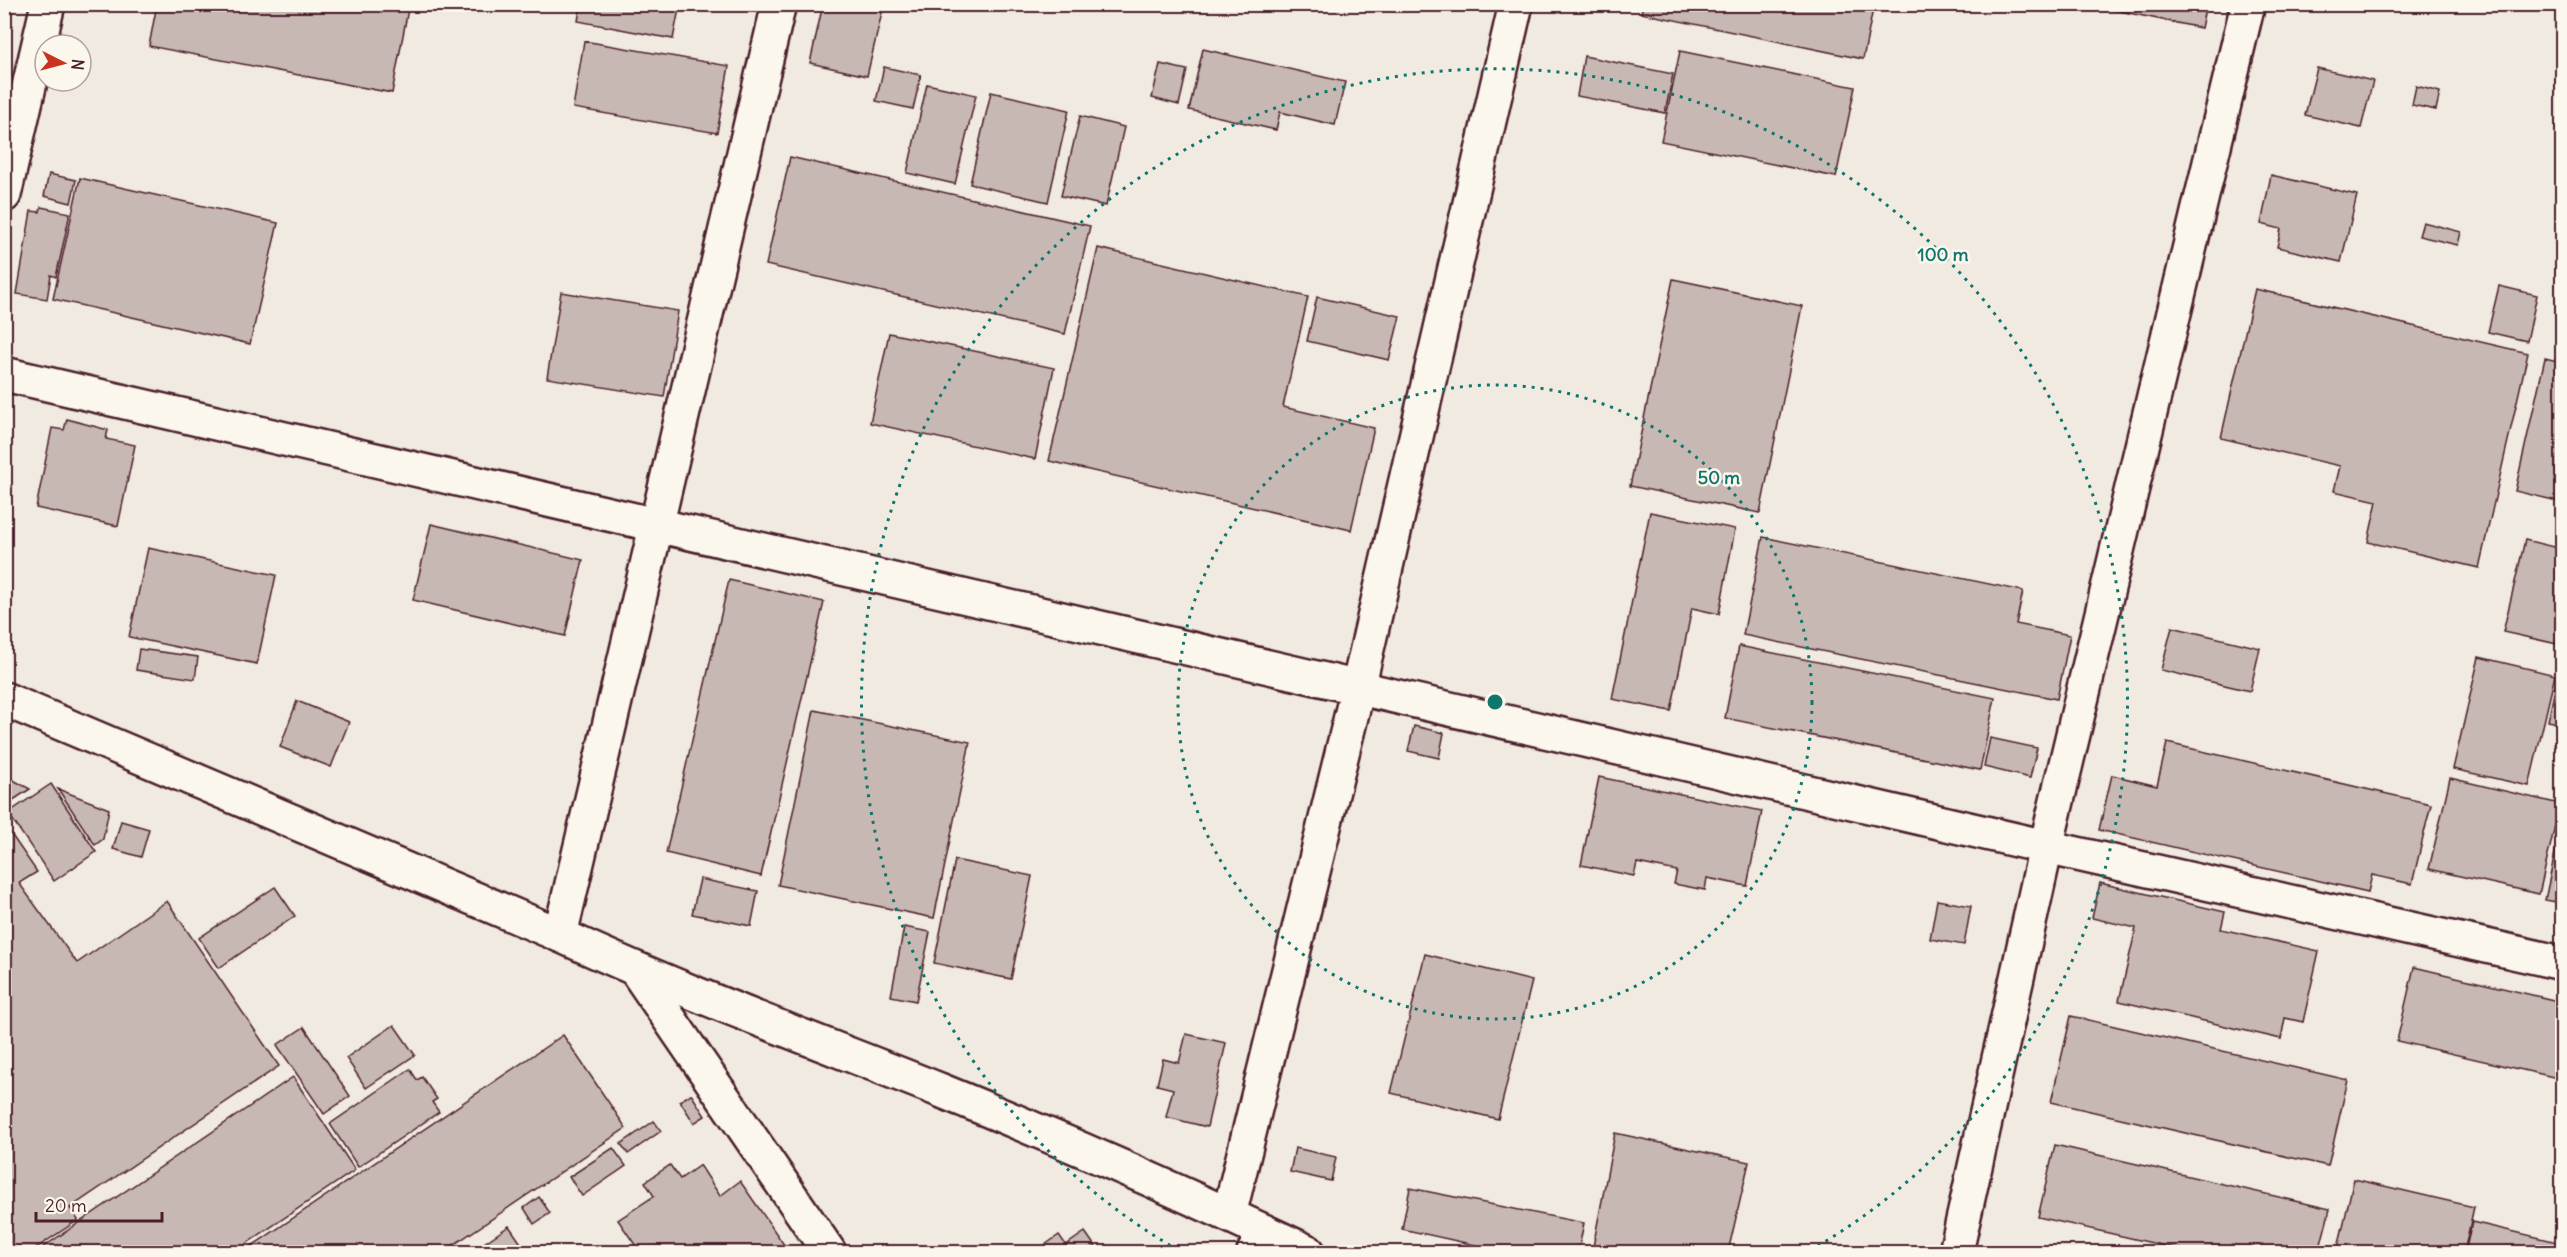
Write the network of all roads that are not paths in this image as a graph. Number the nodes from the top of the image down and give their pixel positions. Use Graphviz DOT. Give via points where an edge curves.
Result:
graph roads {
  1 [pos="48,4"];
  2 [pos="779,4"];
  3 [pos="1516,4"];
  4 [pos="2248,4"];
  5 [pos="4,195"];
  6 [pos="4,374"];
  7 [pos="656,525"];
  8 [pos="1358,688"];
  9 [pos="4,699"];
  10 [pos="2046,847"];
  11 [pos="560,935"];
  12 [pos="2562,963"];
  13 [pos="636,970"];
  14 [pos="1229,1215"];
  15 [pos="1260,1242"];
  16 [pos="829,1252"];
  17 [pos="1308,1252"];
  18 [pos="1956,1252"];
  1 -- 5 [label="street"];
  2 -- 7 [label="street"];
  3 -- 8 [label="street"];
  4 -- 10 [label="street"];
  6 -- 7 [label="street"];
  7 -- 8 [label="street"];
  7 -- 11 [label="street"];
  8 -- 10 [label="street"];
  8 -- 14 [label="street"];
  9 -- 11 [label="street"];
  10 -- 12 [label="street"];
  10 -- 18 [label="street"];
  11 -- 13 [label="street"];
  13 -- 14 [label="street" via="945,1092"];
  13 -- 16 [label="street"];
  14 -- 15 [label="street"];
  15 -- 17 [label="street"];
}
